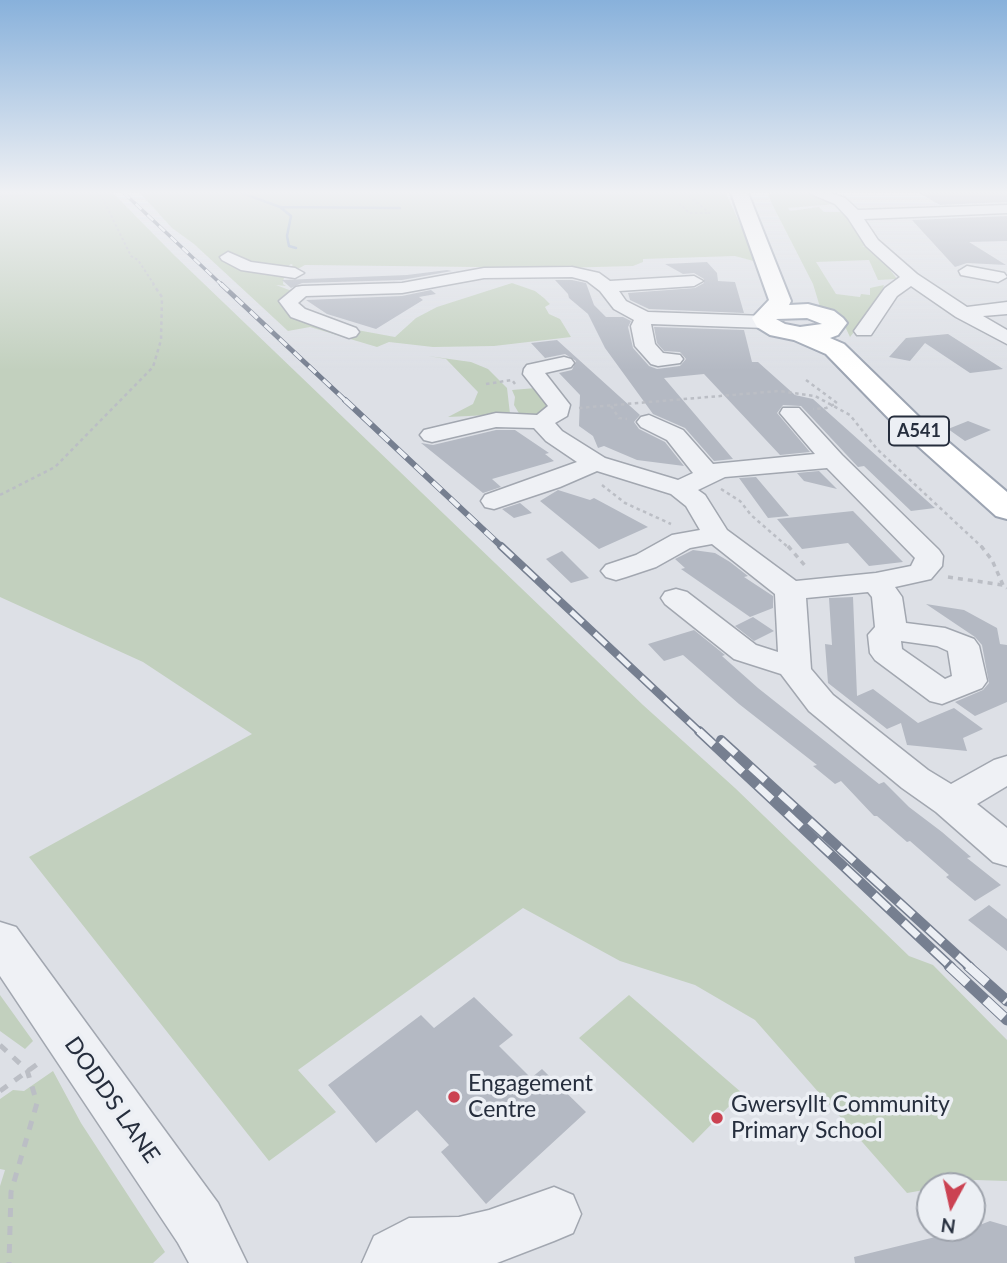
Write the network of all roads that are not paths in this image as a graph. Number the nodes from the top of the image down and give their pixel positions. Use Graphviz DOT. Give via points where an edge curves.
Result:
graph roads {
  1 [pos="762,252"];
  2 [pos="882,252"];
  3 [pos="228,257"];
  4 [pos="967,271"];
  5 [pos="911,278"];
  6 [pos="686,279"];
  7 [pos="1004,281"];
  8 [pos="606,287"];
  9 [pos="798,289"];
  10 [pos="302,291"];
  11 [pos="1007,308"];
  12 [pos="808,311"];
  13 [pos="963,313"];
  14 [pos="769,317"];
  15 [pos="644,318"];
  16 [pos="345,327"];
  17 [pos="864,331"];
  18 [pos="1007,338"];
  19 [pos="832,340"];
  20 [pos="673,359"];
  21 [pos="542,365"];
  22 [pos="791,414"];
  23 [pos="529,421"];
  24 [pos="649,422"];
  25 [pos="432,435"];
  26 [pos="829,454"];
  27 [pos="587,467"];
  28 [pos="698,480"];
  29 [pos="494,501"];
  30 [pos="1007,509"];
  31 [pos="717,535"];
  32 [pos="616,571"];
  33 [pos="876,582"];
  34 [pos="804,590"];
  35 [pos="676,598"];
  36 [pos="891,630"];
  37 [pos="795,668"];
  38 [pos="1007,769"];
  39 [pos="950,802"];
  40 [pos="1007,851"];
  41 [pos="0,940"];
  42 [pos="554,1214"];
  43 [pos="219,1263"];
  44 [pos="390,1263"];
  1 -- 14 [label="main road" via="780,301"];
  2 -- 5 [label="street"];
  3 -- 10 [label="street" via="247,265 296,272 289,283"];
  4 -- 7 [label="street"];
  5 -- 13 [label="street"];
  5 -- 17 [label="street" via="891,292"];
  6 -- 8 [label="street"];
  8 -- 10 [label="street" via="581,273 520,271 391,289"];
  8 -- 15 [label="street" via="620,305"];
  9 -- 12 [label="main road" via="798,302"];
  10 -- 16 [label="street" via="288,301 298,313"];
  11 -- 13 [label="street"];
  12 -- 14 [label="main road"];
  12 -- 19 [label="main road" via="832,320"];
  13 -- 18 [label="street"];
  14 -- 15 [label="street"];
  14 -- 19 [label="main road, A541" via="778,330"];
  15 -- 20 [label="street" via="640,326 645,346 658,360"];
  19 -- 30 [label="main road, A541" via="909,423"];
  21 -- 23 [label="street" via="559,411"];
  22 -- 26 [label="street"];
  23 -- 25 [label="street" via="478,423"];
  23 -- 27 [label="street" via="554,436"];
  24 -- 28 [label="street" via="675,435 699,466"];
  26 -- 28 [label="street" via="780,457 720,470"];
  26 -- 33 [label="street" via="929,556 921,573"];
  27 -- 28 [label="street"];
  27 -- 29 [label="street"];
  28 -- 31 [label="street" via="696,501"];
  31 -- 32 [label="street" via="667,547 646,561"];
  31 -- 34 [label="street"];
  33 -- 34 [label="street"];
  33 -- 36 [label="street" via="887,597"];
  34 -- 37 [label="street"];
  35 -- 37 [label="street" via="745,652"];
  37 -- 39 [label="street" via="821,704"];
  38 -- 39 [label="street"];
  39 -- 40 [label="street"];
  41 -- 43 [label="street, DODDS LANE" via="198,1223"];
  42 -- 44 [label="street" via="459,1245 409,1247"];
}
